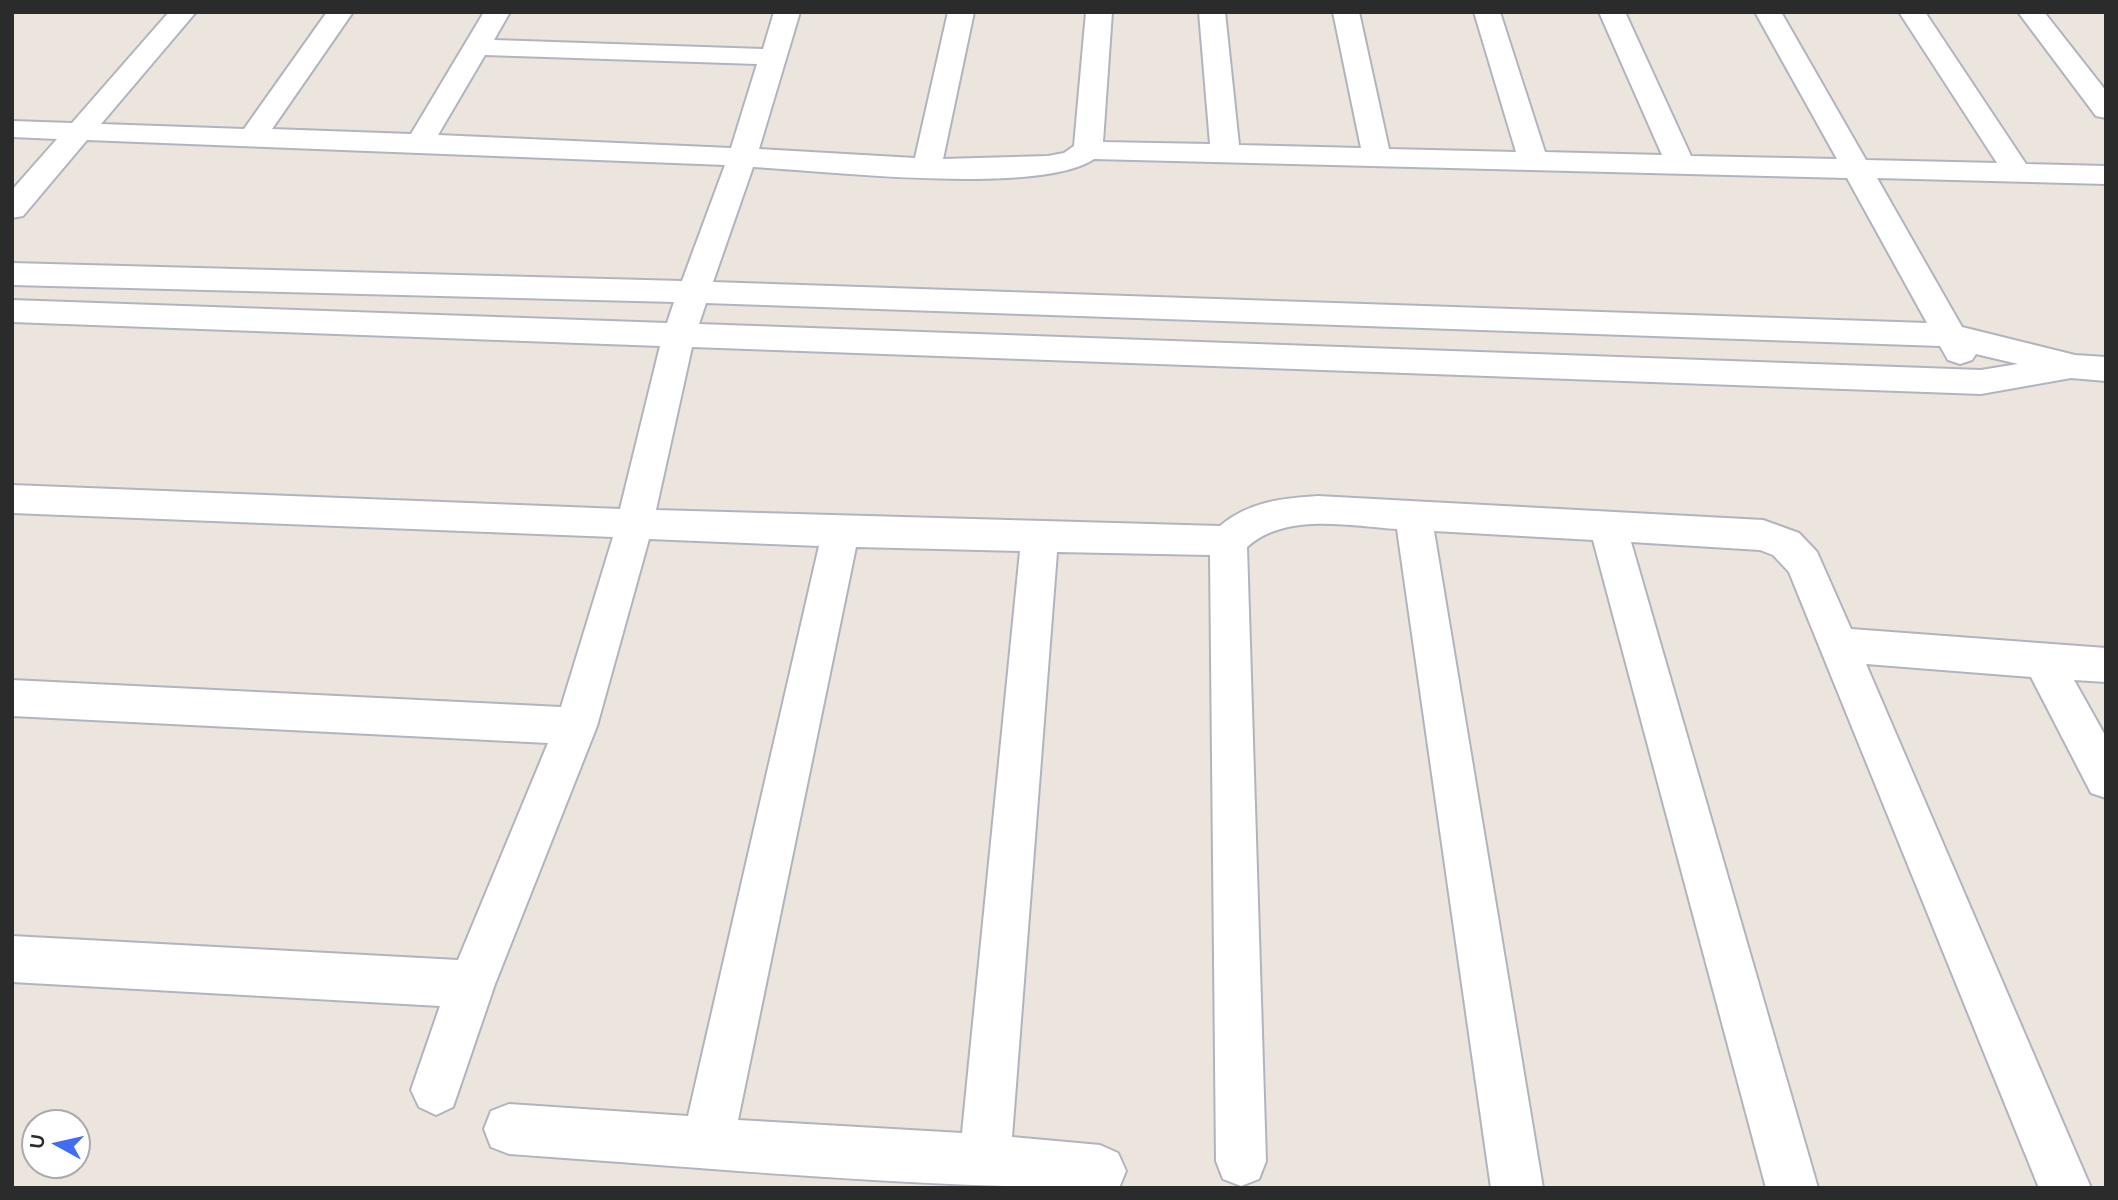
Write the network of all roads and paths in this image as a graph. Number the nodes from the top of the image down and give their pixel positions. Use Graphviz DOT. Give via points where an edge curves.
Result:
graph roads {
  1 [pos="183,12"];
  2 [pos="340,12"];
  3 [pos="497,12"];
  4 [pos="787,12"];
  5 [pos="961,12"];
  6 [pos="1099,12"];
  7 [pos="1212,12"];
  8 [pos="1346,12"];
  9 [pos="1487,12"];
  10 [pos="1612,12"];
  11 [pos="1768,12"];
  12 [pos="1912,12"];
  13 [pos="2031,12"];
  14 [pos="477,47"];
  15 [pos="775,57"];
  16 [pos="2106,110"];
  17 [pos="12,129"];
  18 [pos="80,132"];
  19 [pos="251,138"];
  20 [pos="419,144"];
  21 [pos="1088,150"];
  22 [pos="1225,152"];
  23 [pos="742,157"];
  24 [pos="1377,157"];
  25 [pos="1534,162"];
  26 [pos="1681,166"];
  27 [pos="928,168"];
  28 [pos="1857,168"];
  29 [pos="2018,174"];
  30 [pos="2106,175"];
  31 [pos="12,209"];
  32 [pos="12,274"];
  33 [pos="692,292"];
  34 [pos="12,311"];
  35 [pos="1948,335"];
  36 [pos="678,337"];
  37 [pos="2090,368"];
  38 [pos="1980,382"];
  39 [pos="12,499"];
  40 [pos="1413,515"];
  41 [pos="635,524"];
  42 [pos="1608,527"];
  43 [pos="841,532"];
  44 [pos="1040,537"];
  45 [pos="1228,541"];
  46 [pos="1837,645"];
  47 [pos="2042,658"];
  48 [pos="2106,665"];
  49 [pos="12,698"];
  50 [pos="576,726"];
  51 [pos="2106,779"];
  52 [pos="12,959"];
  53 [pos="471,984"];
  54 [pos="436,1090"];
  55 [pos="509,1129"];
  56 [pos="708,1141"];
  57 [pos="985,1160"];
  58 [pos="1241,1161"];
  59 [pos="1100,1171"];
  60 [pos="1517,1188"];
  61 [pos="1792,1188"];
  62 [pos="2065,1188"];
  1 -- 18 [label="street"];
  2 -- 19 [label="street"];
  3 -- 14 [label="street"];
  4 -- 15 [label="street"];
  5 -- 27 [label="street"];
  6 -- 21 [label="street"];
  7 -- 22 [label="street"];
  8 -- 24 [label="street"];
  9 -- 25 [label="street"];
  10 -- 26 [label="street"];
  11 -- 28 [label="street"];
  12 -- 29 [label="street"];
  13 -- 16 [label="street"];
  14 -- 15 [label="street"];
  14 -- 20 [label="street"];
  15 -- 23 [label="street"];
  17 -- 18 [label="street"];
  18 -- 19 [label="street"];
  18 -- 31 [label="street"];
  19 -- 20 [label="street"];
  20 -- 23 [label="street"];
  21 -- 22 [label="street"];
  21 -- 27 [label="street" via="1076,161 1037,168"];
  22 -- 24 [label="street"];
  23 -- 27 [label="street"];
  23 -- 33 [label="street"];
  24 -- 25 [label="street"];
  25 -- 26 [label="street"];
  26 -- 28 [label="street"];
  28 -- 29 [label="street"];
  28 -- 35 [label="street"];
  29 -- 30 [label="street"];
  32 -- 33 [label="street"];
  33 -- 35 [label="street"];
  33 -- 36 [label="street"];
  34 -- 36 [label="street"];
  35 -- 37 [label="street"];
  35 -- 38 [label="street"];
  36 -- 38 [label="street"];
  36 -- 41 [label="street"];
  37 -- 38 [label="street"];
  39 -- 41 [label="street"];
  40 -- 42 [label="street"];
  40 -- 45 [label="street" via="1318,510 1280,513 1246,523"];
  40 -- 60 [label="street"];
  41 -- 43 [label="street"];
  41 -- 50 [label="street"];
  42 -- 46 [label="street" via="1762,535 1786,544 1804,563"];
  42 -- 61 [label="street"];
  43 -- 44 [label="street"];
  43 -- 56 [label="street"];
  44 -- 45 [label="street"];
  44 -- 57 [label="street"];
  45 -- 58 [label="street"];
  46 -- 47 [label="street"];
  46 -- 62 [label="street"];
  47 -- 48 [label="street"];
  47 -- 51 [label="street"];
  49 -- 50 [label="street"];
  50 -- 53 [label="street"];
  52 -- 53 [label="street"];
  53 -- 54 [label="street"];
  55 -- 56 [label="street"];
  56 -- 57 [label="street" via="805,1152"];
  57 -- 59 [label="street"];
}
